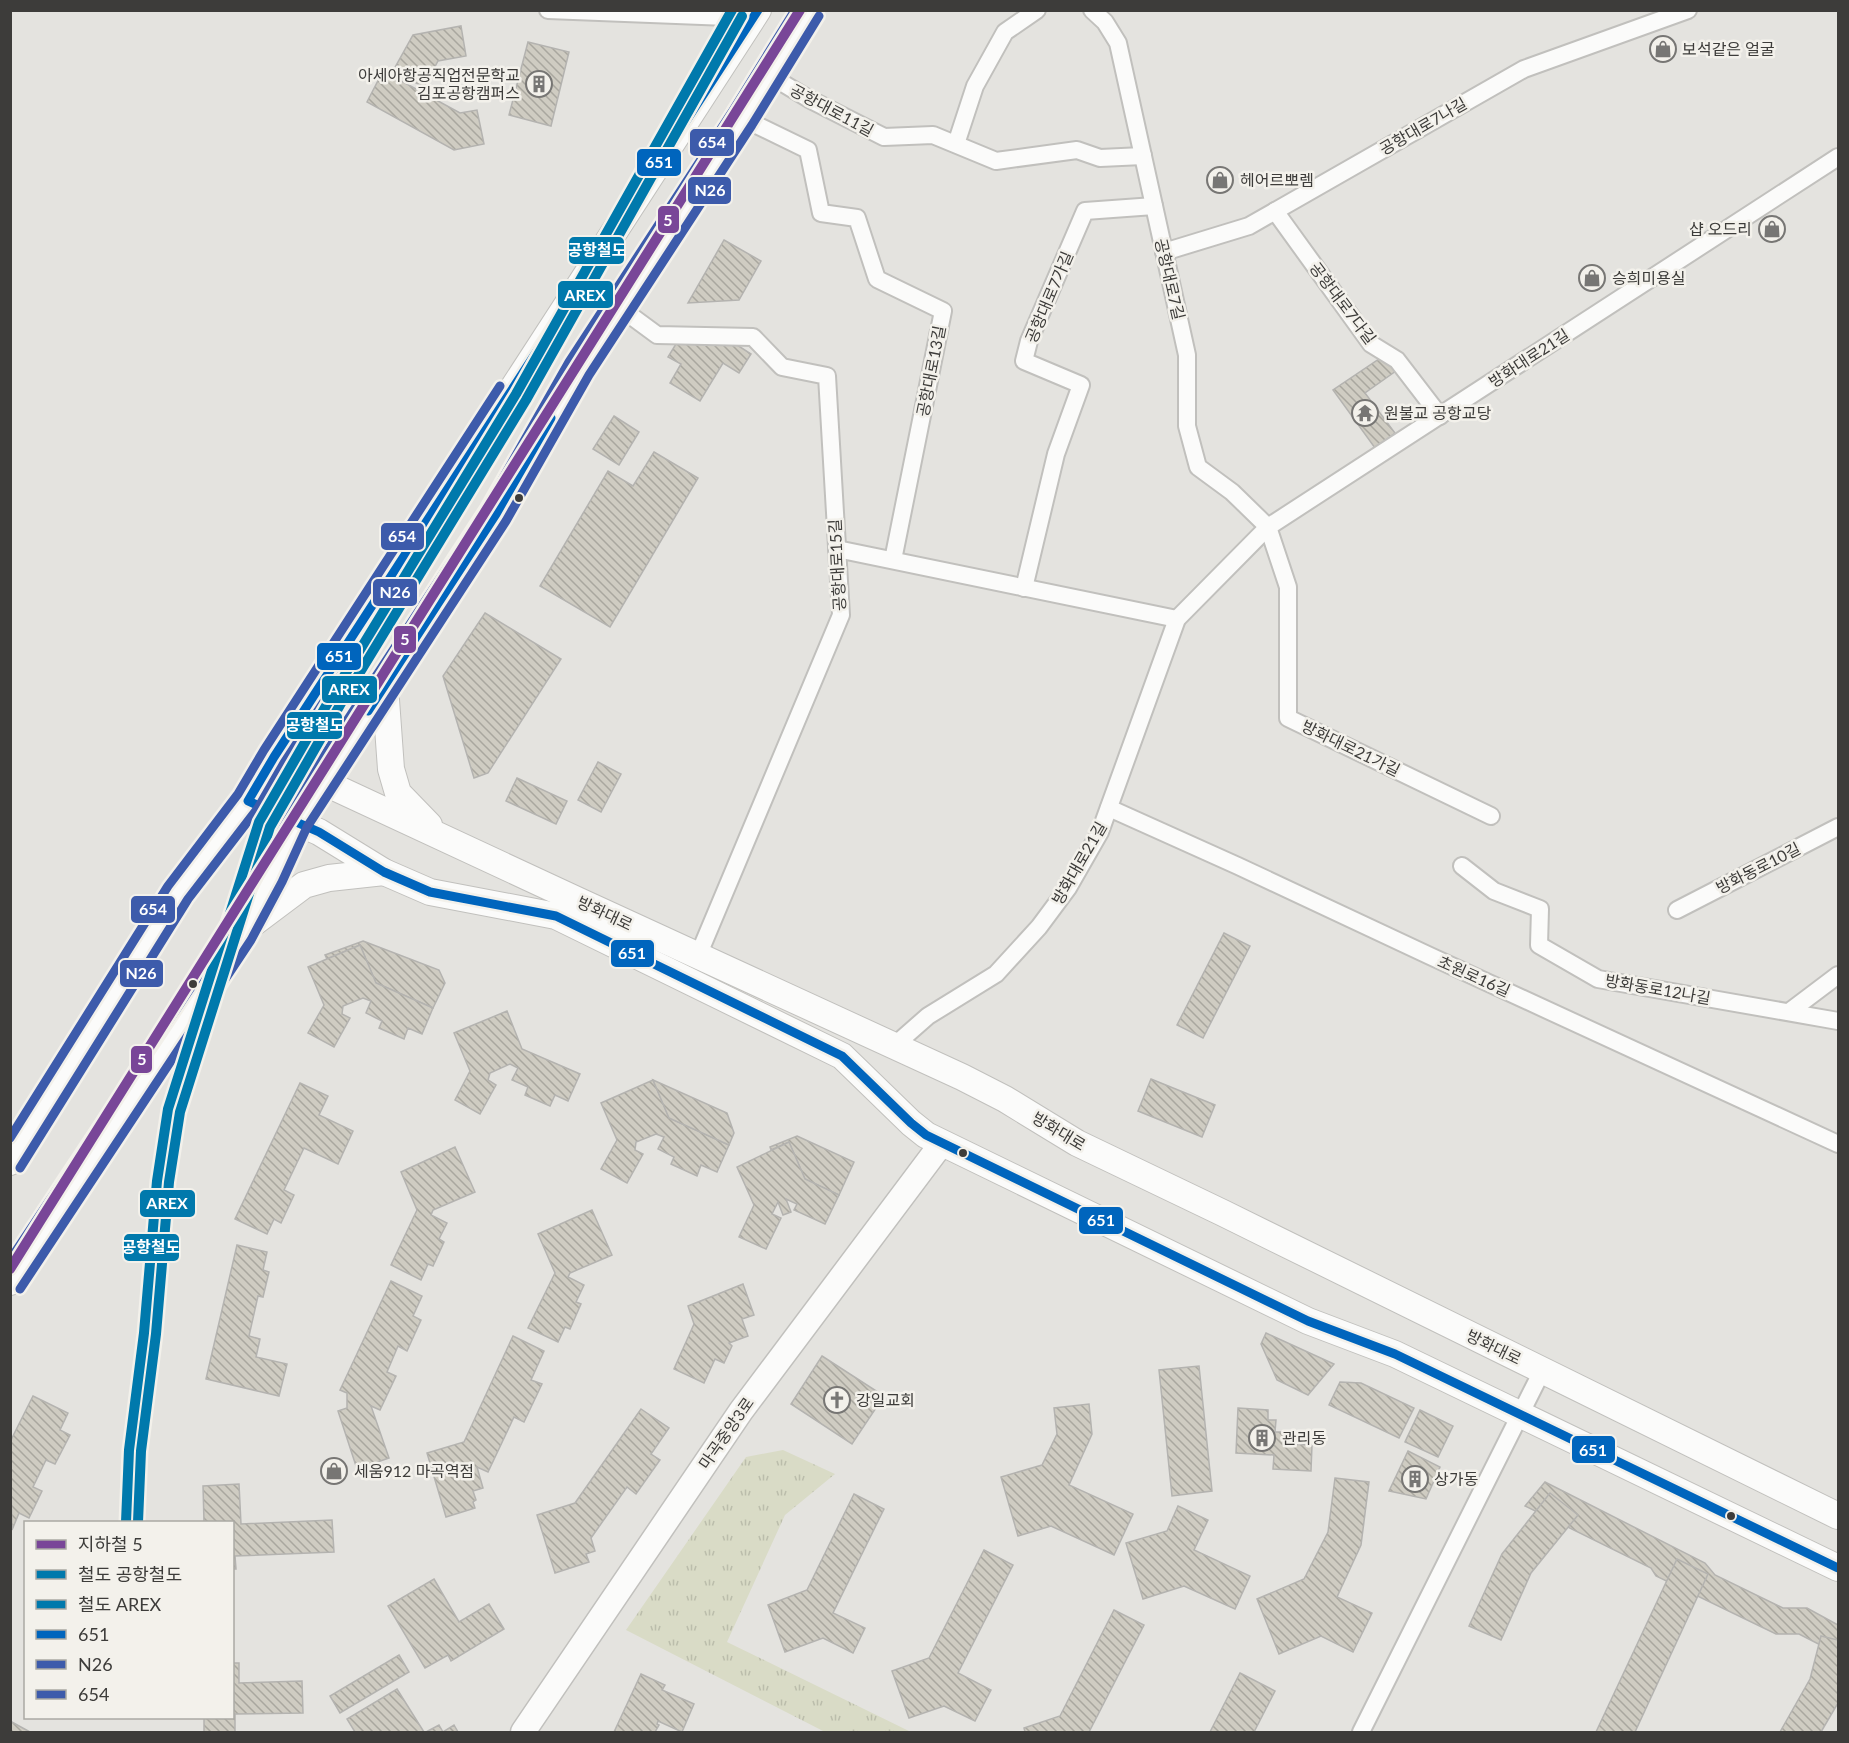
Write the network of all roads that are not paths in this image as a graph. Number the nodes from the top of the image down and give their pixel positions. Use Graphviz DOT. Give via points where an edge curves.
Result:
graph roads {
  1 [pos="548,10"];
  2 [pos="809,10"];
  3 [pos="1037,10"];
  4 [pos="1092,10"];
  5 [pos="1688,10"];
  6 [pos="598,11"];
  7 [pos="755,14"];
  8 [pos="769,75"];
  9 [pos="742,118"];
  10 [pos="956,144"];
  11 [pos="1143,156"];
  12 [pos="1839,157"];
  13 [pos="1154,206"];
  14 [pos="1275,211"];
  15 [pos="1164,252"];
  16 [pos="619,306"];
  17 [pos="1440,416"];
  18 [pos="1268,527"];
  19 [pos="837,549"];
  20 [pos="893,560"];
  21 [pos="1024,588"];
  22 [pos="1177,620"];
  23 [pos="385,686"];
  24 [pos="274,757"];
  25 [pos="321,781"];
  26 [pos="248,801"];
  27 [pos="1109,808"];
  28 [pos="1491,816"];
  29 [pos="296,821"];
  30 [pos="1839,826"];
  31 [pos="437,834"];
  32 [pos="1462,866"];
  33 [pos="384,872"];
  34 [pos="1677,910"];
  35 [pos="241,933"];
  36 [pos="698,956"];
  37 [pos="1839,975"];
  38 [pos="1789,1012"];
  39 [pos="1839,1021"];
  40 [pos="895,1046"];
  41 [pos="942,1143"];
  42 [pos="1839,1144"];
  43 [pos="10,1162"];
  44 [pos="10,1282"];
  45 [pos="1542,1371"];
  46 [pos="1520,1413"];
  47 [pos="1839,1516"];
  48 [pos="1839,1569"];
  49 [pos="523,1732"];
  50 [pos="1361,1732"];
  1 -- 6 [label="street"];
  2 -- 8 [label="main road"];
  3 -- 10 [label="street" via="1005,32 975,85"];
  4 -- 11 [label="street, 공항대로7길" via="1118,43"];
  5 -- 14 [label="street, 공항대로7나길" via="1524,69"];
  6 -- 7 [label="street"];
  7 -- 24 [label="main road"];
  8 -- 9 [label="main road"];
  8 -- 10 [label="street, 공항대로11길" via="884,137 933,135"];
  9 -- 16 [label="main road"];
  9 -- 20 [label="street, 공항대로13길" via="808,150 821,213 857,218 877,279 943,311"];
  10 -- 11 [label="street, 공항대로11길" via="996,161 1077,150 1100,158"];
  11 -- 13 [label="street, 공항대로7길"];
  12 -- 17 [label="street, 방화대로21길"];
  13 -- 15 [label="street, 공항대로7길"];
  13 -- 21 [label="street, 공항대로7가길" via="1085,211 1029,341 1024,361 1081,385 1056,454"];
  14 -- 15 [label="street, 공항대로7나길" via="1249,226"];
  14 -- 17 [label="street, 공항대로7다길" via="1371,344 1397,360"];
  15 -- 18 [label="street, 공항대로7길" via="1187,355 1187,426 1198,467 1232,492"];
  16 -- 19 [label="street, 공항대로15길" via="657,335 753,337 782,367 827,376"];
  16 -- 23 [label="main road" via="496,514"];
  17 -- 18 [label="street, 방화대로21길"];
  18 -- 22 [label="street, 방화대로21길"];
  18 -- 28 [label="street, 방화대로21가길" via="1288,587 1288,718"];
  19 -- 20 [label="street"];
  19 -- 36 [label="street, 공항대로15길" via="841,615"];
  20 -- 21 [label="street"];
  21 -- 22 [label="street"];
  22 -- 27 [label="street, 방화대로21길"];
  23 -- 25 [label="main road"];
  23 -- 31 [label="main road" via="391,769 398,793"];
  24 -- 25 [label="main road, 방화대로"];
  24 -- 26 [label="main road"];
  25 -- 29 [label="main road"];
  25 -- 31 [label="main road, 방화대로"];
  26 -- 29 [label="main road, 방화대로"];
  26 -- 43 [label="main road" via="178,892"];
  27 -- 40 [label="street, 방화대로21길" via="1068,888 1039,927 996,974 928,1016"];
  27 -- 42 [label="street, 초원로16길"];
  29 -- 33 [label="main road, 방화대로"];
  29 -- 35 [label="main road"];
  30 -- 34 [label="street, 방화동로10길"];
  31 -- 36 [label="main road, 방화대로"];
  32 -- 38 [label="street, 방화동로12나길" via="1494,891 1540,909 1539,945 1598,979"];
  33 -- 35 [label="main road" via="304,885"];
  33 -- 41 [label="main road, 방화대로" via="430,892 556,916 842,1056 911,1124"];
  35 -- 44 [label="main road"];
  36 -- 40 [label="main road, 방화대로"];
  37 -- 38 [label="street"];
  38 -- 39 [label="street, 방화동로12나길"];
  40 -- 45 [label="main road, 방화대로" via="1005,1099 1077,1143"];
  41 -- 46 [label="main road, 방화대로" via="1308,1322 1395,1354"];
  41 -- 49 [label="street, 마곡중앙3로" via="741,1411"];
  45 -- 46 [label="street"];
  45 -- 47 [label="main road, 방화대로"];
  46 -- 48 [label="main road, 방화대로"];
  46 -- 50 [label="street"];
}
